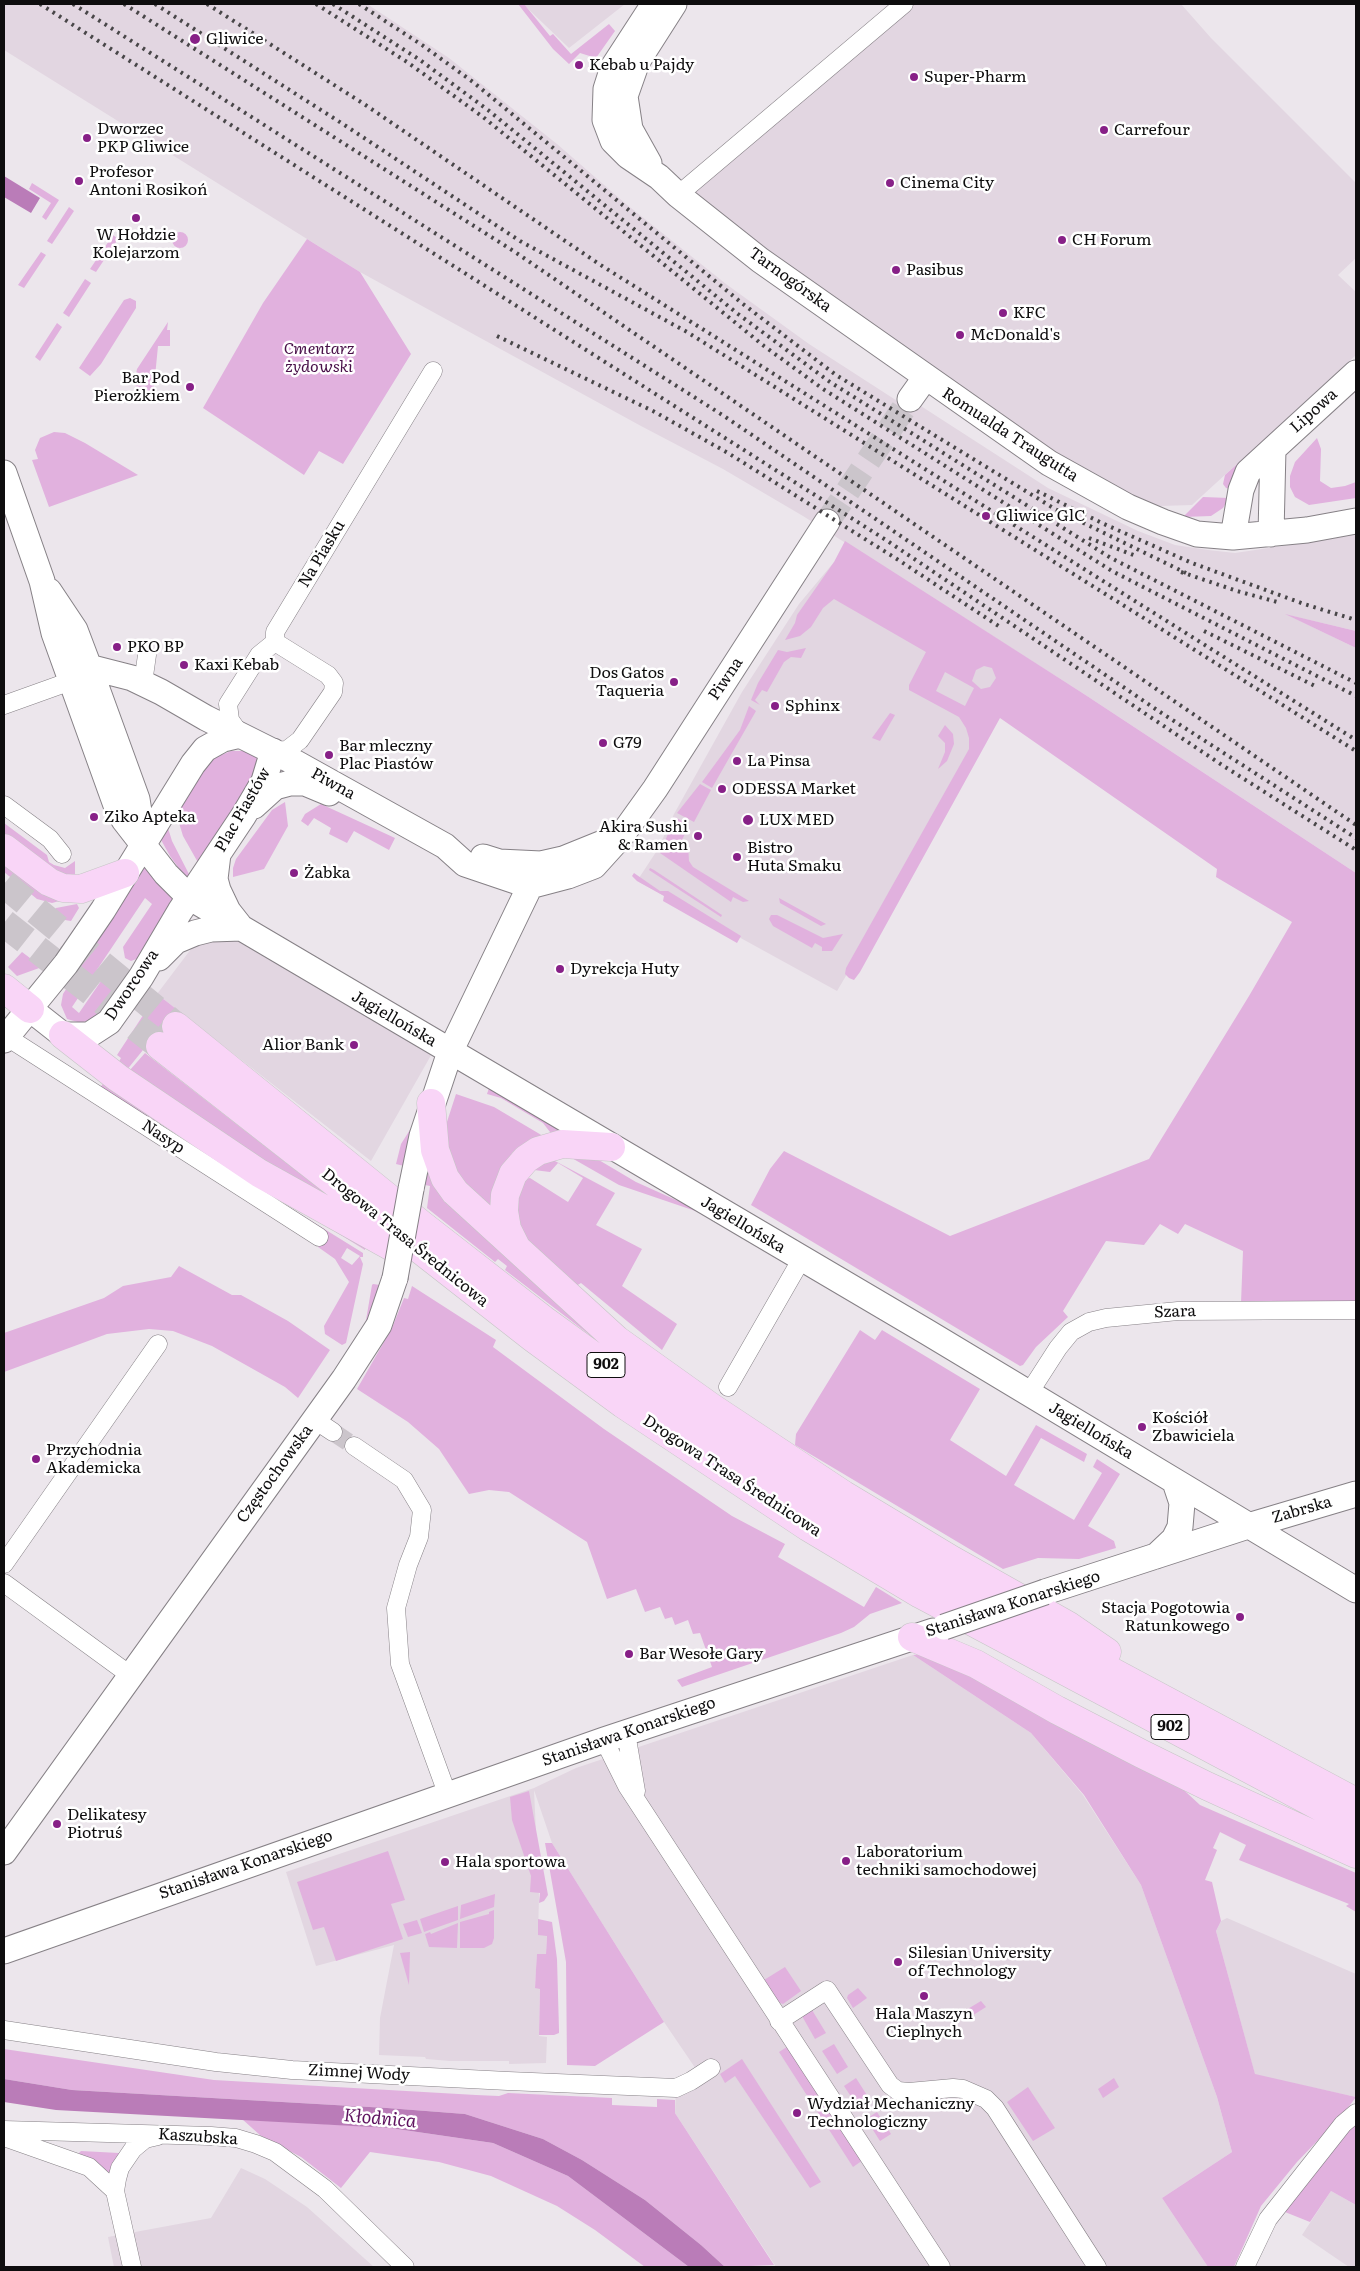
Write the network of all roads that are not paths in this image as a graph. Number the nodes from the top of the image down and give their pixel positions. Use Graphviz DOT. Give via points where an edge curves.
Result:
graph roads {
  1 [pos="654,4"];
  2 [pos="674,4"];
  3 [pos="904,4"];
  4 [pos="658,177"];
  5 [pos="678,195"];
  6 [pos="433,371"];
  7 [pos="1356,372"];
  8 [pos="925,378"];
  9 [pos="910,399"];
  10 [pos="1273,449"];
  11 [pos="4,473"];
  12 [pos="1356,521"];
  13 [pos="827,522"];
  14 [pos="1271,534"];
  15 [pos="1233,537"];
  16 [pos="275,642"];
  17 [pos="147,655"];
  18 [pos="80,674"];
  19 [pos="143,683"];
  20 [pos="4,706"];
  21 [pos="240,735"];
  22 [pos="273,751"];
  23 [pos="4,805"];
  24 [pos="244,815"];
  25 [pos="398,821"];
  26 [pos="622,835"];
  27 [pos="144,844"];
  28 [pos="445,846"];
  29 [pos="4,848"];
  30 [pos="62,854"];
  31 [pos="218,854"];
  32 [pos="125,873"];
  33 [pos="530,886"];
  34 [pos="189,897"];
  35 [pos="242,928"];
  36 [pos="144,972"];
  37 [pos="4,988"];
  38 [pos="30,1009"];
  39 [pos="63,1035"];
  40 [pos="5,1038"];
  41 [pos="450,1052"];
  42 [pos="431,1103"];
  43 [pos="611,1147"];
  44 [pos="319,1237"];
  45 [pos="517,1248"];
  46 [pos="801,1260"];
  47 [pos="468,1289"];
  48 [pos="1356,1310"];
  49 [pos="158,1344"];
  50 [pos="728,1387"];
  51 [pos="1029,1393"];
  52 [pos="354,1446"];
  53 [pos="1175,1482"];
  54 [pos="1356,1494"];
  55 [pos="1248,1526"];
  56 [pos="1155,1557"];
  57 [pos="4,1564"];
  58 [pos="4,1583"];
  59 [pos="1356,1590"];
  60 [pos="952,1624"];
  61 [pos="912,1637"];
  62 [pos="976,1664"];
  63 [pos="130,1676"];
  64 [pos="1217,1728"];
  65 [pos="615,1736"];
  66 [pos="448,1796"];
  67 [pos="1356,1802"];
  68 [pos="1356,1826"];
  69 [pos="4,1852"];
  70 [pos="1356,1854"];
  71 [pos="7,1948"];
  72 [pos="779,2021"];
  73 [pos="4,2030"];
  74 [pos="711,2068"];
  75 [pos="1356,2113"];
  76 [pos="4,2130"];
  77 [pos="166,2134"];
  78 [pos="4,2138"];
  79 [pos="115,2191"];
  80 [pos="132,2267"];
  81 [pos="406,2267"];
  82 [pos="941,2267"];
  83 [pos="1097,2267"];
  84 [pos="1245,2267"];
  1 -- 4 [label="main road, Tarnogórska" via="613,67 604,100 613,141"];
  2 -- 4 [label="main road, Tarnogórska" via="637,62 625,96 630,130"];
  3 -- 5 [label="street"];
  4 -- 5 [label="main road, Tarnogórska"];
  5 -- 8 [label="main road, Tarnogórska" via="760,260"];
  6 -- 16 [label="street, Na Piasku" via="275,632"];
  7 -- 10 [label="main road, Lipowa"];
  8 -- 9 [label="main road"];
  8 -- 15 [label="main road, Romualda Traugutta" via="1048,463 1128,507 1181,530"];
  10 -- 14 [label="main road"];
  10 -- 15 [label="main road, Lipowa" via="1248,472 1241,490"];
  11 -- 18 [label="main road" via="42,581 75,630"];
  12 -- 14 [label="main road, Romualda Traugutta"];
  13 -- 26 [label="main road, Piwna"];
  14 -- 15 [label="main road, Romualda Traugutta"];
  16 -- 21 [label="street, Na Piasku" via="259,655 228,704 230,720"];
  16 -- 22 [label="street" via="328,675 334,683 333,692 300,740 287,750"];
  17 -- 19 [label="street"];
  18 -- 19 [label="main road, Plac Piastów"];
  18 -- 20 [label="street"];
  18 -- 27 [label="main road" via="137,799"];
  19 -- 21 [label="main road, Plac Piastów"];
  21 -- 22 [label="main road, Plac Piastów"];
  21 -- 27 [label="main road" via="223,739 205,749"];
  22 -- 24 [label="main road, Plac Piastów" via="264,781"];
  22 -- 25 [label="main road, Piwna"];
  23 -- 30 [label="street" via="50,839"];
  24 -- 25 [label="main road" via="275,787 305,783"];
  24 -- 31 [label="main road, Plac Piastów"];
  25 -- 28 [label="main road, Piwna"];
  26 -- 28 [label="main road, Piwna" via="563,859 541,864 499,862"];
  26 -- 33 [label="main road, Piwna" via="594,866"];
  27 -- 32 [label="main road"];
  27 -- 34 [label="main road, Jagiellońska" via="166,874"];
  28 -- 33 [label="main road, Piwna" via="465,864"];
  29 -- 32 [label="main road" via="49,882 63,888 81,889"];
  31 -- 34 [label="main road, Plac Piastów"];
  31 -- 35 [label="main road" via="218,890 228,911"];
  32 -- 38 [label="main road" via="66,964"];
  33 -- 41 [label="main road, Częstochowska"];
  34 -- 35 [label="main road, Jagiellońska"];
  34 -- 36 [label="main road, Dworcowa"];
  35 -- 36 [label="main road" via="211,928 195,932 176,941"];
  35 -- 41 [label="main road, Jagiellońska"];
  36 -- 39 [label="main road, Dworcowa" via="103,1027 89,1035"];
  37 -- 38 [label="main road"];
  38 -- 39 [label="main road"];
  38 -- 40 [label="main road"];
  39 -- 47 [label="main road" via="118,1078 259,1173"];
  40 -- 44 [label="street, Nasyp"];
  41 -- 42 [label="main road, Częstochowska"];
  41 -- 43 [label="main road, Jagiellońska"];
  42 -- 45 [label="main road" via="435,1150 445,1178 479,1216"];
  42 -- 63 [label="main road, Częstochowska, bridge" via="395,1278 379,1325 324,1426"];
  43 -- 45 [label="main road" via="562,1144 538,1151 526,1159 513,1174 505,1195 507,1229"];
  43 -- 46 [label="main road, Jagiellońska"];
  45 -- 64 [label="main road" via="617,1340 711,1407 844,1495 1069,1626"];
  46 -- 50 [label="street"];
  46 -- 51 [label="main road, Jagiellońska"];
  47 -- 64 [label="main road, Drogowa Trasa Średnicowa / 902" via="168,1036 544,1320 745,1462 954,1587"];
  47 -- 68 [label="main road, Drogowa Trasa Średnicowa / 902" via="624,1404 808,1528 920,1594"];
  48 -- 51 [label="street, Szara" via="1178,1311 1089,1322 1071,1332"];
  49 -- 57 [label="street"];
  51 -- 53 [label="main road, Jagiellońska"];
  52 -- 66 [label="street" via="404,1480 422,1510 420,1537 396,1608 400,1664"];
  53 -- 55 [label="main road, Jagiellońska"];
  53 -- 56 [label="main road" via="1182,1503 1180,1527 1174,1539"];
  54 -- 55 [label="main road, Zabrska"];
  55 -- 56 [label="main road, Stanisława Konarskiego"];
  55 -- 59 [label="main road, Jagiellońska"];
  56 -- 60 [label="main road, Stanisława Konarskiego, bridge"];
  58 -- 63 [label="street"];
  60 -- 61 [label="main road, Stanisława Konarskiego"];
  60 -- 62 [label="main road" via="958,1627 958,1640"];
  61 -- 62 [label="main road"];
  61 -- 65 [label="main road, Stanisława Konarskiego"];
  62 -- 70 [label="main road" via="1166,1766"];
  63 -- 69 [label="main road, Częstochowska"];
  64 -- 67 [label="main road, Drogowa Trasa Średnicowa / 902"];
  65 -- 66 [label="main road, Stanisława Konarskiego"];
  65 -- 72 [label="street" via="640,1806"];
  66 -- 71 [label="main road, Stanisława Konarskiego"];
  72 -- 82 [label="street"];
  72 -- 83 [label="street" via="827,1990 890,2085 898,2091 953,2088 986,2099 995,2108"];
  73 -- 74 [label="street, Zimnej Wody" via="292,2070 508,2082 676,2088"];
  75 -- 84 [label="street" via="1343,2124 1268,2219"];
  76 -- 77 [label="street, Kaszubska"];
  77 -- 79 [label="street" via="145,2139 133,2149 120,2168"];
  77 -- 81 [label="street, Kaszubska" via="236,2138 275,2152 325,2189"];
  78 -- 79 [label="street" via="89,2167"];
  79 -- 80 [label="street"];
}
